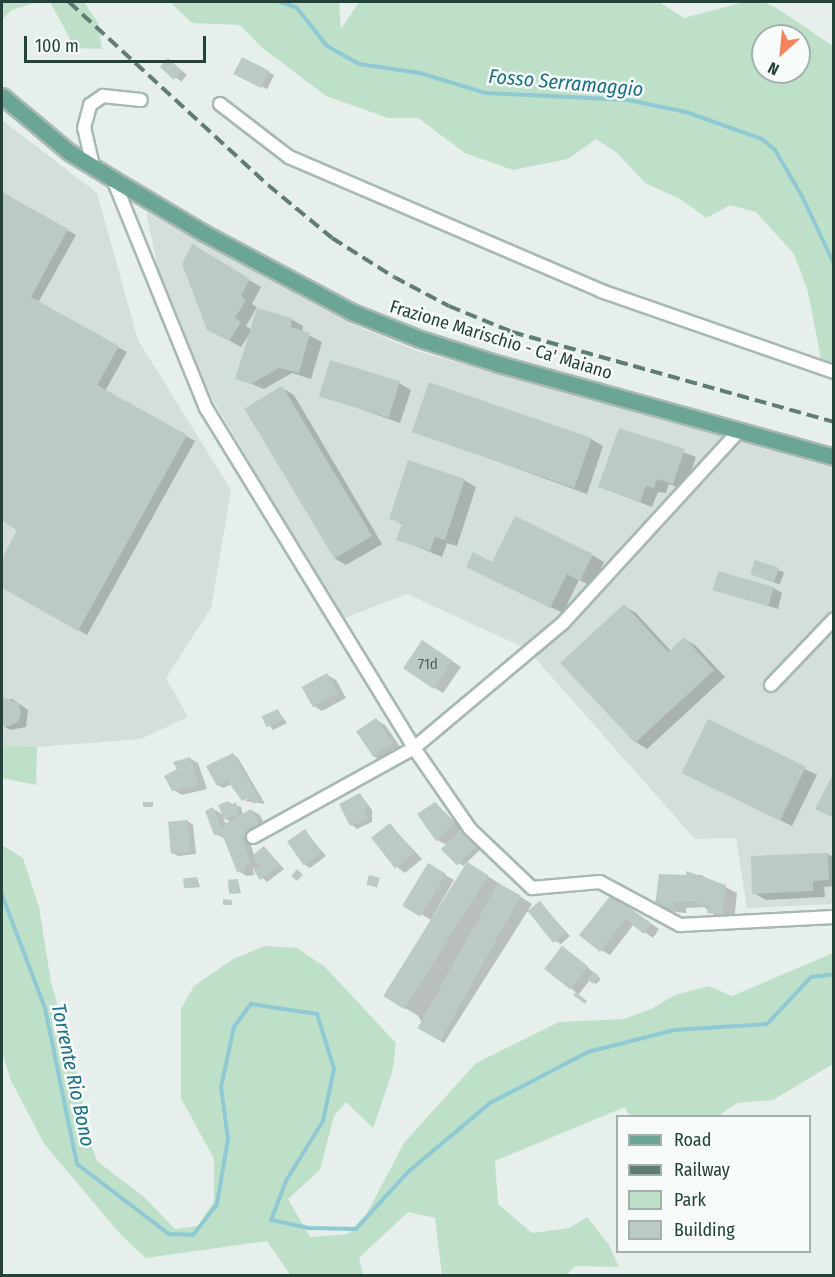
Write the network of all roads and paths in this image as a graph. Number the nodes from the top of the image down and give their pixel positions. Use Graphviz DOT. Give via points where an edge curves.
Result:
graph roads {
  1 [pos="2,96"];
  2 [pos="141,100"];
  3 [pos="220,104"];
  4 [pos="93,166"];
  5 [pos="113,179"];
  6 [pos="834,372"];
  7 [pos="739,431"];
  8 [pos="834,457"];
  9 [pos="834,619"];
  10 [pos="771,685"];
  11 [pos="414,748"];
  12 [pos="253,837"];
  13 [pos="834,917"];
  1 -- 4 [label="main road, Frazione Marischio - Ca' Maiano"];
  2 -- 4 [label="street" via="103,96 90,105 84,128"];
  3 -- 6 [label="street" via="289,157 601,291"];
  4 -- 5 [label="main road, Frazione Marischio - Ca' Maiano"];
  5 -- 7 [label="main road, Frazione Marischio - Ca' Maiano" via="342,307 410,336"];
  5 -- 11 [label="street" via="206,408"];
  7 -- 8 [label="main road, Frazione Marischio - Ca' Maiano"];
  7 -- 11 [label="street" via="563,622"];
  9 -- 10 [label="street"];
  11 -- 12 [label="street"];
  11 -- 13 [label="street" via="470,829 532,888 600,882 680,925"];
}
